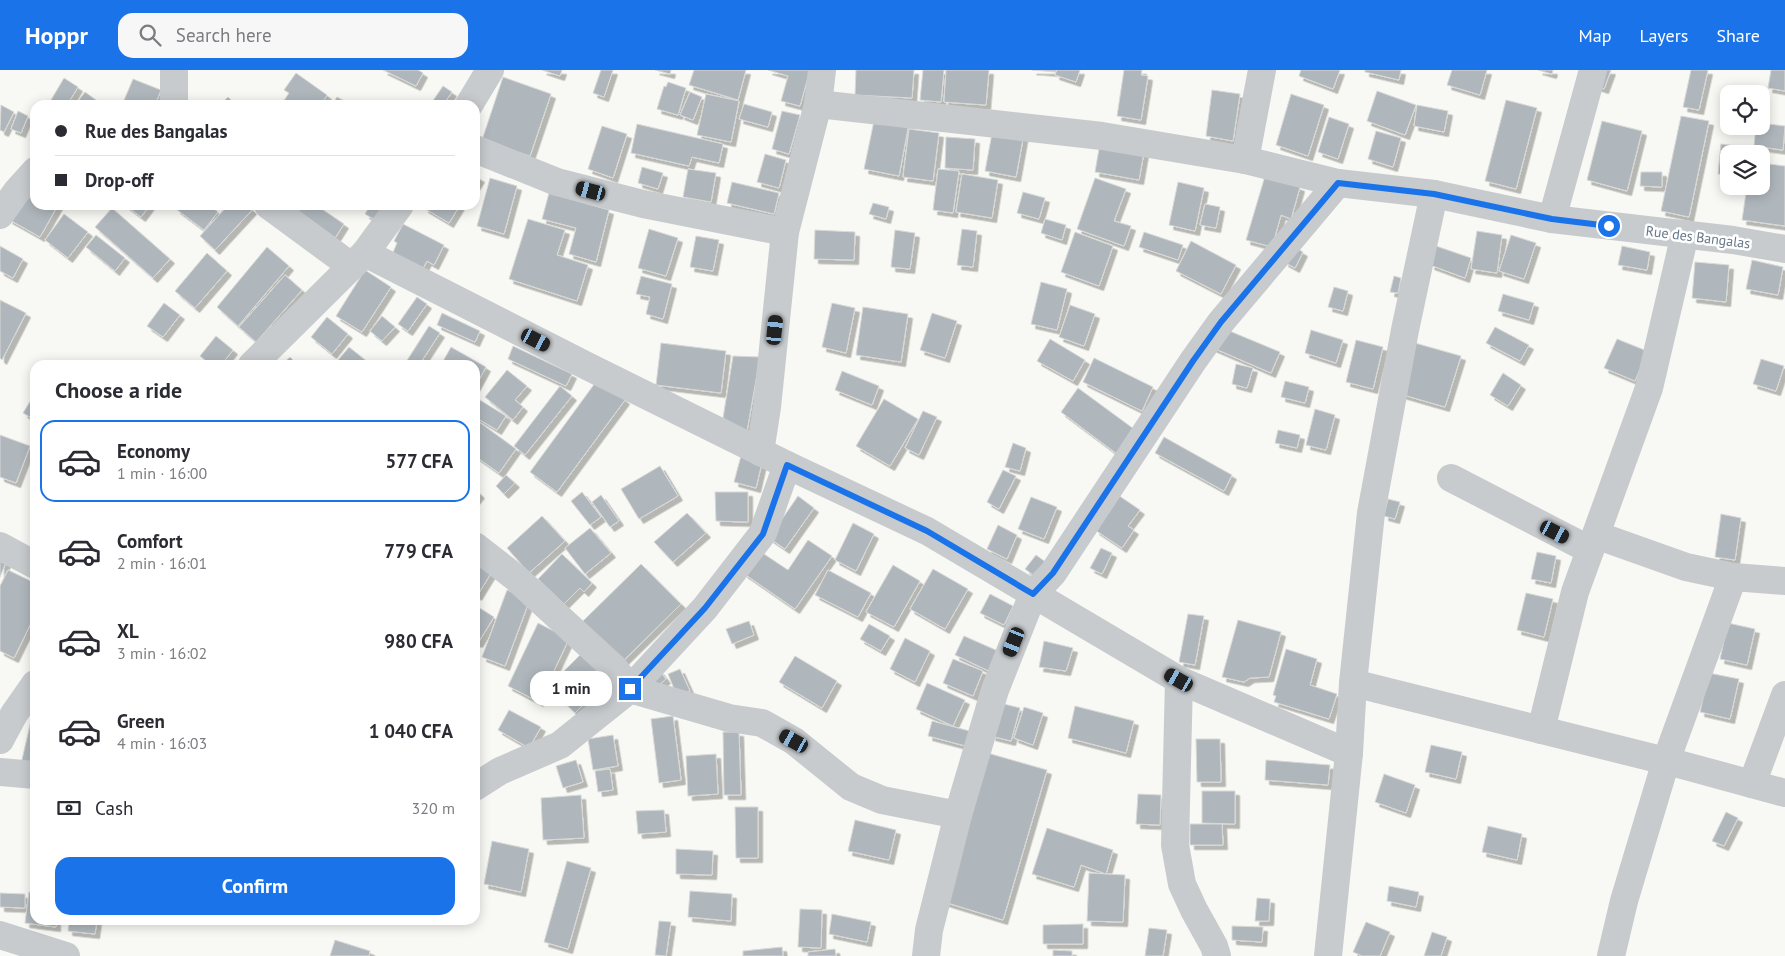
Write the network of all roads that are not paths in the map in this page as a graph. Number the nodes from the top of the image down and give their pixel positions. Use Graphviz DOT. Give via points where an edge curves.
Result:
graph roads {
  1 [pos="174,70"];
  2 [pos="490,70"];
  3 [pos="822,70"];
  4 [pos="1262,70"];
  5 [pos="1593,70"];
  6 [pos="174,100"];
  7 [pos="473,100"];
  8 [pos="818,104"];
  9 [pos="480,151"];
  10 [pos="1245,160"];
  11 [pos="30,177"];
  12 [pos="1338,183"];
  13 [pos="1434,194"];
  14 [pos="276,210"];
  15 [pos="396,210"];
  16 [pos="0,215"];
  17 [pos="1552,219"];
  18 [pos="785,232"];
  19 [pos="1685,234"];
  20 [pos="1785,249"];
  21 [pos="358,259"];
  22 [pos="257,360"];
  23 [pos="760,452"];
  24 [pos="787,465"];
  25 [pos="1451,478"];
  26 [pos="1593,542"];
  27 [pos="0,546"];
  28 [pos="480,550"];
  29 [pos="30,563"];
  30 [pos="1733,577"];
  31 [pos="1785,581"];
  32 [pos="1033,594"];
  33 [pos="1179,680"];
  34 [pos="1354,684"];
  35 [pos="30,689"];
  36 [pos="630,689"];
  37 [pos="1785,695"];
  38 [pos="7,712"];
  39 [pos="1541,730"];
  40 [pos="0,740"];
  41 [pos="1349,753"];
  42 [pos="1666,761"];
  43 [pos="0,772"];
  44 [pos="30,775"];
  45 [pos="480,784"];
  46 [pos="1752,784"];
  47 [pos="1785,793"];
  48 [pos="958,814"];
  49 [pos="0,934"];
  50 [pos="66,956"];
  51 [pos="926,956"];
  52 [pos="1217,956"];
  53 [pos="1328,956"];
  54 [pos="1611,956"];
  1 -- 6 [label="street"];
  2 -- 7 [label="street"];
  3 -- 8 [label="street"];
  4 -- 10 [label="street"];
  5 -- 17 [label="street"];
  8 -- 10 [label="street, Rue des Bangalas" via="1102,136"];
  8 -- 18 [label="street"];
  9 -- 18 [label="street" via="557,182 643,204"];
  10 -- 12 [label="street, Rue des Bangalas"];
  11 -- 16 [label="street"];
  12 -- 13 [label="street, Rue des Bangalas"];
  12 -- 32 [label="street" via="1221,322 1053,573"];
  13 -- 17 [label="street, Rue des Bangalas"];
  13 -- 34 [label="street" via="1371,513"];
  14 -- 21 [label="street"];
  15 -- 21 [label="street"];
  17 -- 19 [label="street, Rue des Bangalas"];
  18 -- 23 [label="street"];
  19 -- 20 [label="street, Rue des Bangalas"];
  19 -- 26 [label="street" via="1649,388"];
  21 -- 22 [label="street"];
  21 -- 23 [label="street" via="587,366"];
  23 -- 24 [label="street"];
  24 -- 32 [label="street" via="927,531"];
  24 -- 36 [label="street" via="763,534 705,608"];
  25 -- 26 [label="street"];
  26 -- 30 [label="street"];
  26 -- 39 [label="street" via="1575,592"];
  27 -- 29 [label="street"];
  28 -- 36 [label="street" via="516,578 607,662"];
  30 -- 31 [label="street"];
  30 -- 42 [label="street"];
  32 -- 33 [label="street"];
  32 -- 48 [label="street" via="995,690"];
  33 -- 41 [label="street"];
  33 -- 52 [label="street" via="1175,845 1182,884"];
  34 -- 39 [label="street"];
  34 -- 41 [label="street"];
  35 -- 38 [label="street"];
  36 -- 45 [label="street" via="560,745 500,771"];
  36 -- 48 [label="street" via="730,718 762,723 794,741 851,787 882,800"];
  37 -- 46 [label="street"];
  38 -- 40 [label="street"];
  39 -- 42 [label="street"];
  41 -- 53 [label="street"];
  42 -- 46 [label="street"];
  42 -- 54 [label="street"];
  43 -- 44 [label="street"];
  46 -- 47 [label="street"];
  48 -- 51 [label="street" via="929,930"];
  49 -- 50 [label="street"];
}
